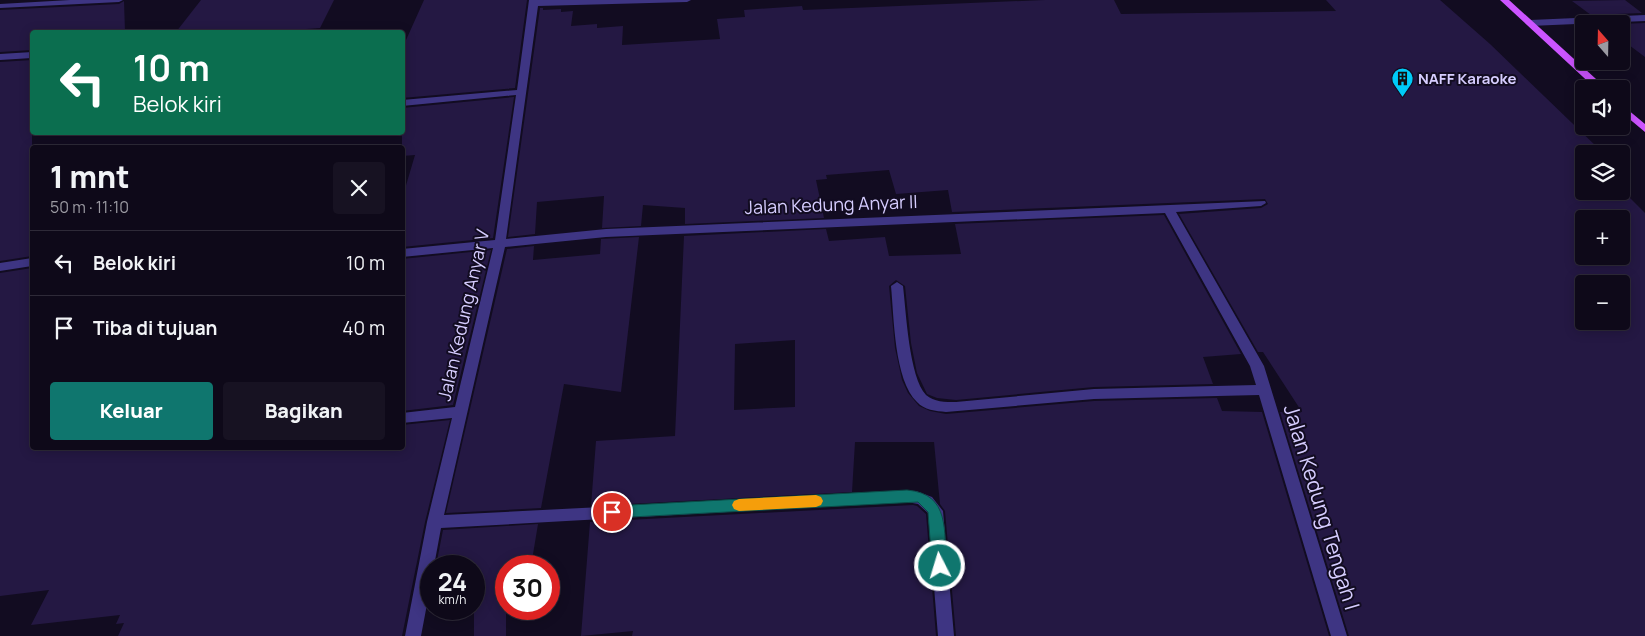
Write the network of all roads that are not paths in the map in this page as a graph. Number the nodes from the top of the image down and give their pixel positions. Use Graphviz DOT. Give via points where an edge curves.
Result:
graph roads {
  1 [pos="120,0"];
  2 [pos="687,0"];
  3 [pos="1504,0"];
  4 [pos="603,1"];
  5 [pos="533,2"];
  6 [pos="0,6"];
  7 [pos="1645,18"];
  8 [pos="1530,23"];
  9 [pos="30,55"];
  10 [pos="0,57"];
  11 [pos="1592,80"];
  12 [pos="522,92"];
  13 [pos="405,103"];
  14 [pos="1630,115"];
  15 [pos="1645,129"];
  16 [pos="1261,203"];
  17 [pos="1169,209"];
  18 [pos="500,243"];
  19 [pos="405,252"];
  20 [pos="30,262"];
  21 [pos="0,267"];
  22 [pos="897,286"];
  23 [pos="1265,390"];
  24 [pos="460,412"];
  25 [pos="405,418"];
  26 [pos="434,522"];
  27 [pos="413,636"];
  28 [pos="946,636"];
  29 [pos="1339,636"];
  1 -- 6 [label="street"];
  2 -- 4 [label="street"];
  3 -- 8 [label="main road"];
  4 -- 5 [label="street"];
  5 -- 12 [label="street, Jalan Kedung Anyar V"];
  7 -- 8 [label="street"];
  8 -- 11 [label="main road"];
  9 -- 10 [label="street"];
  12 -- 13 [label="street"];
  12 -- 18 [label="street, Jalan Kedung Anyar V"];
  14 -- 15 [label="main road"];
  16 -- 17 [label="street, Jalan Kedung Anyar II"];
  17 -- 18 [label="street, Jalan Kedung Anyar II" via="606,233"];
  17 -- 23 [label="street, Jalan Kedung Tengah I" via="1257,366"];
  18 -- 19 [label="street, Jalan Kedung Anyar II"];
  18 -- 24 [label="street, Jalan Kedung Anyar V"];
  20 -- 21 [label="street"];
  22 -- 23 [label="street" via="908,368 917,394 923,401 940,407 1042,397"];
  23 -- 29 [label="street, Jalan Kedung Tengah I"];
  24 -- 25 [label="street"];
  24 -- 26 [label="street, Jalan Kedung Anyar V"];
  26 -- 27 [label="street, Jalan Kedung Anyar V"];
  26 -- 28 [label="street" via="921,497 935,511"];
}
